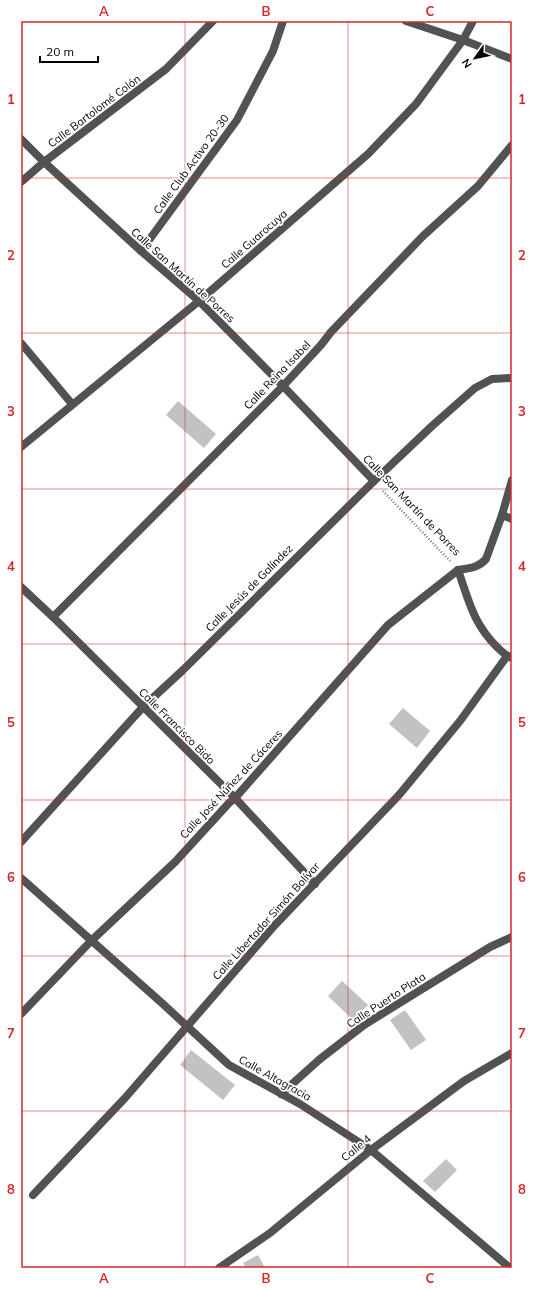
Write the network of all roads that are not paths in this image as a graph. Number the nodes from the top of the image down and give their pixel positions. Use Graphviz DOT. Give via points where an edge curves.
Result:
graph roads {
  1 [pos="213,21"];
  2 [pos="283,21"];
  3 [pos="406,21"];
  4 [pos="474,21"];
  5 [pos="464,40"];
  6 [pos="512,59"];
  7 [pos="21,139"];
  8 [pos="512,145"];
  9 [pos="44,162"];
  10 [pos="21,182"];
  11 [pos="141,251"];
  12 [pos="199,301"];
  13 [pos="21,343"];
  14 [pos="512,378"];
  15 [pos="283,386"];
  16 [pos="72,404"];
  17 [pos="21,447"];
  18 [pos="512,480"];
  19 [pos="374,481"];
  20 [pos="502,515"];
  21 [pos="512,519"];
  22 [pos="458,570"];
  23 [pos="21,587"];
  24 [pos="53,617"];
  25 [pos="509,657"];
  26 [pos="143,707"];
  27 [pos="235,798"];
  28 [pos="21,842"];
  29 [pos="21,878"];
  30 [pos="315,884"];
  31 [pos="512,937"];
  32 [pos="91,941"];
  33 [pos="21,1014"];
  34 [pos="187,1026"];
  35 [pos="512,1053"];
  36 [pos="281,1094"];
  37 [pos="371,1150"];
  38 [pos="33,1195"];
  39 [pos="219,1268"];
  40 [pos="510,1268"];
  1 -- 9 [label="street, Calle Bartolomé Colón" via="166,69"];
  2 -- 11 [label="street, Calle Club Activo 20-30" via="273,51 237,120"];
  3 -- 5 [label="street"];
  4 -- 5 [label="street, Calle Guarocuya"];
  5 -- 6 [label="street"];
  5 -- 12 [label="street, Calle Guarocuya" via="416,104 368,154"];
  7 -- 9 [label="street, Calle San Martín de Porres"];
  8 -- 15 [label="street, Calle Reina Isabel" via="478,186 423,236"];
  9 -- 10 [label="street, Calle Bartolomé Colón"];
  9 -- 11 [label="street, Calle San Martín de Porres"];
  11 -- 12 [label="street, Calle San Martín de Porres"];
  12 -- 15 [label="street, Calle San Martín de Porres"];
  12 -- 16 [label="street, Calle Guarocuya"];
  13 -- 16 [label="street"];
  14 -- 19 [label="street, Calle Jesús de Galíndez" via="492,379 475,388"];
  15 -- 19 [label="street, Calle San Martín de Porres"];
  15 -- 24 [label="street, Calle Reina Isabel"];
  16 -- 17 [label="street, Calle Guarocuya"];
  18 -- 20 [label="street"];
  19 -- 26 [label="street, Calle Jesús de Galíndez"];
  20 -- 21 [label="street"];
  20 -- 22 [label="street" via="486,559 481,565"];
  22 -- 25 [label="street" via="472,613 485,635"];
  22 -- 27 [label="street, Calle José Núñez de Cáceres" via="388,625"];
  23 -- 24 [label="street, Calle Francisco Bido"];
  24 -- 26 [label="street, Calle Francisco Bido"];
  25 -- 30 [label="street, Calle Libertador Simón Bolívar" via="399,795"];
  26 -- 27 [label="street, Calle Francisco Bido"];
  26 -- 28 [label="street, Calle Jesús de Galíndez"];
  27 -- 30 [label="street, Calle Francisco Bido"];
  27 -- 32 [label="street, Calle José Núñez de Cáceres" via="175,862"];
  29 -- 32 [label="street, Calle Altagracia"];
  30 -- 34 [label="street, Calle Libertador Simón Bolívar" via="275,925"];
  31 -- 36 [label="street, Calle Puerto Plata" via="490,947 364,1025"];
  32 -- 33 [label="street, Calle José Núñez de Cáceres"];
  32 -- 34 [label="street, Calle Altagracia"];
  34 -- 36 [label="street, Calle Altagracia" via="229,1065"];
  34 -- 38 [label="street, Calle Libertador Simón Bolívar" via="125,1098"];
  35 -- 37 [label="street, Calle 4" via="464,1081"];
  36 -- 37 [label="street, Calle Altagracia"];
  37 -- 39 [label="street, Calle 4" via="270,1233"];
  37 -- 40 [label="street, Calle Altagracia"];
}
